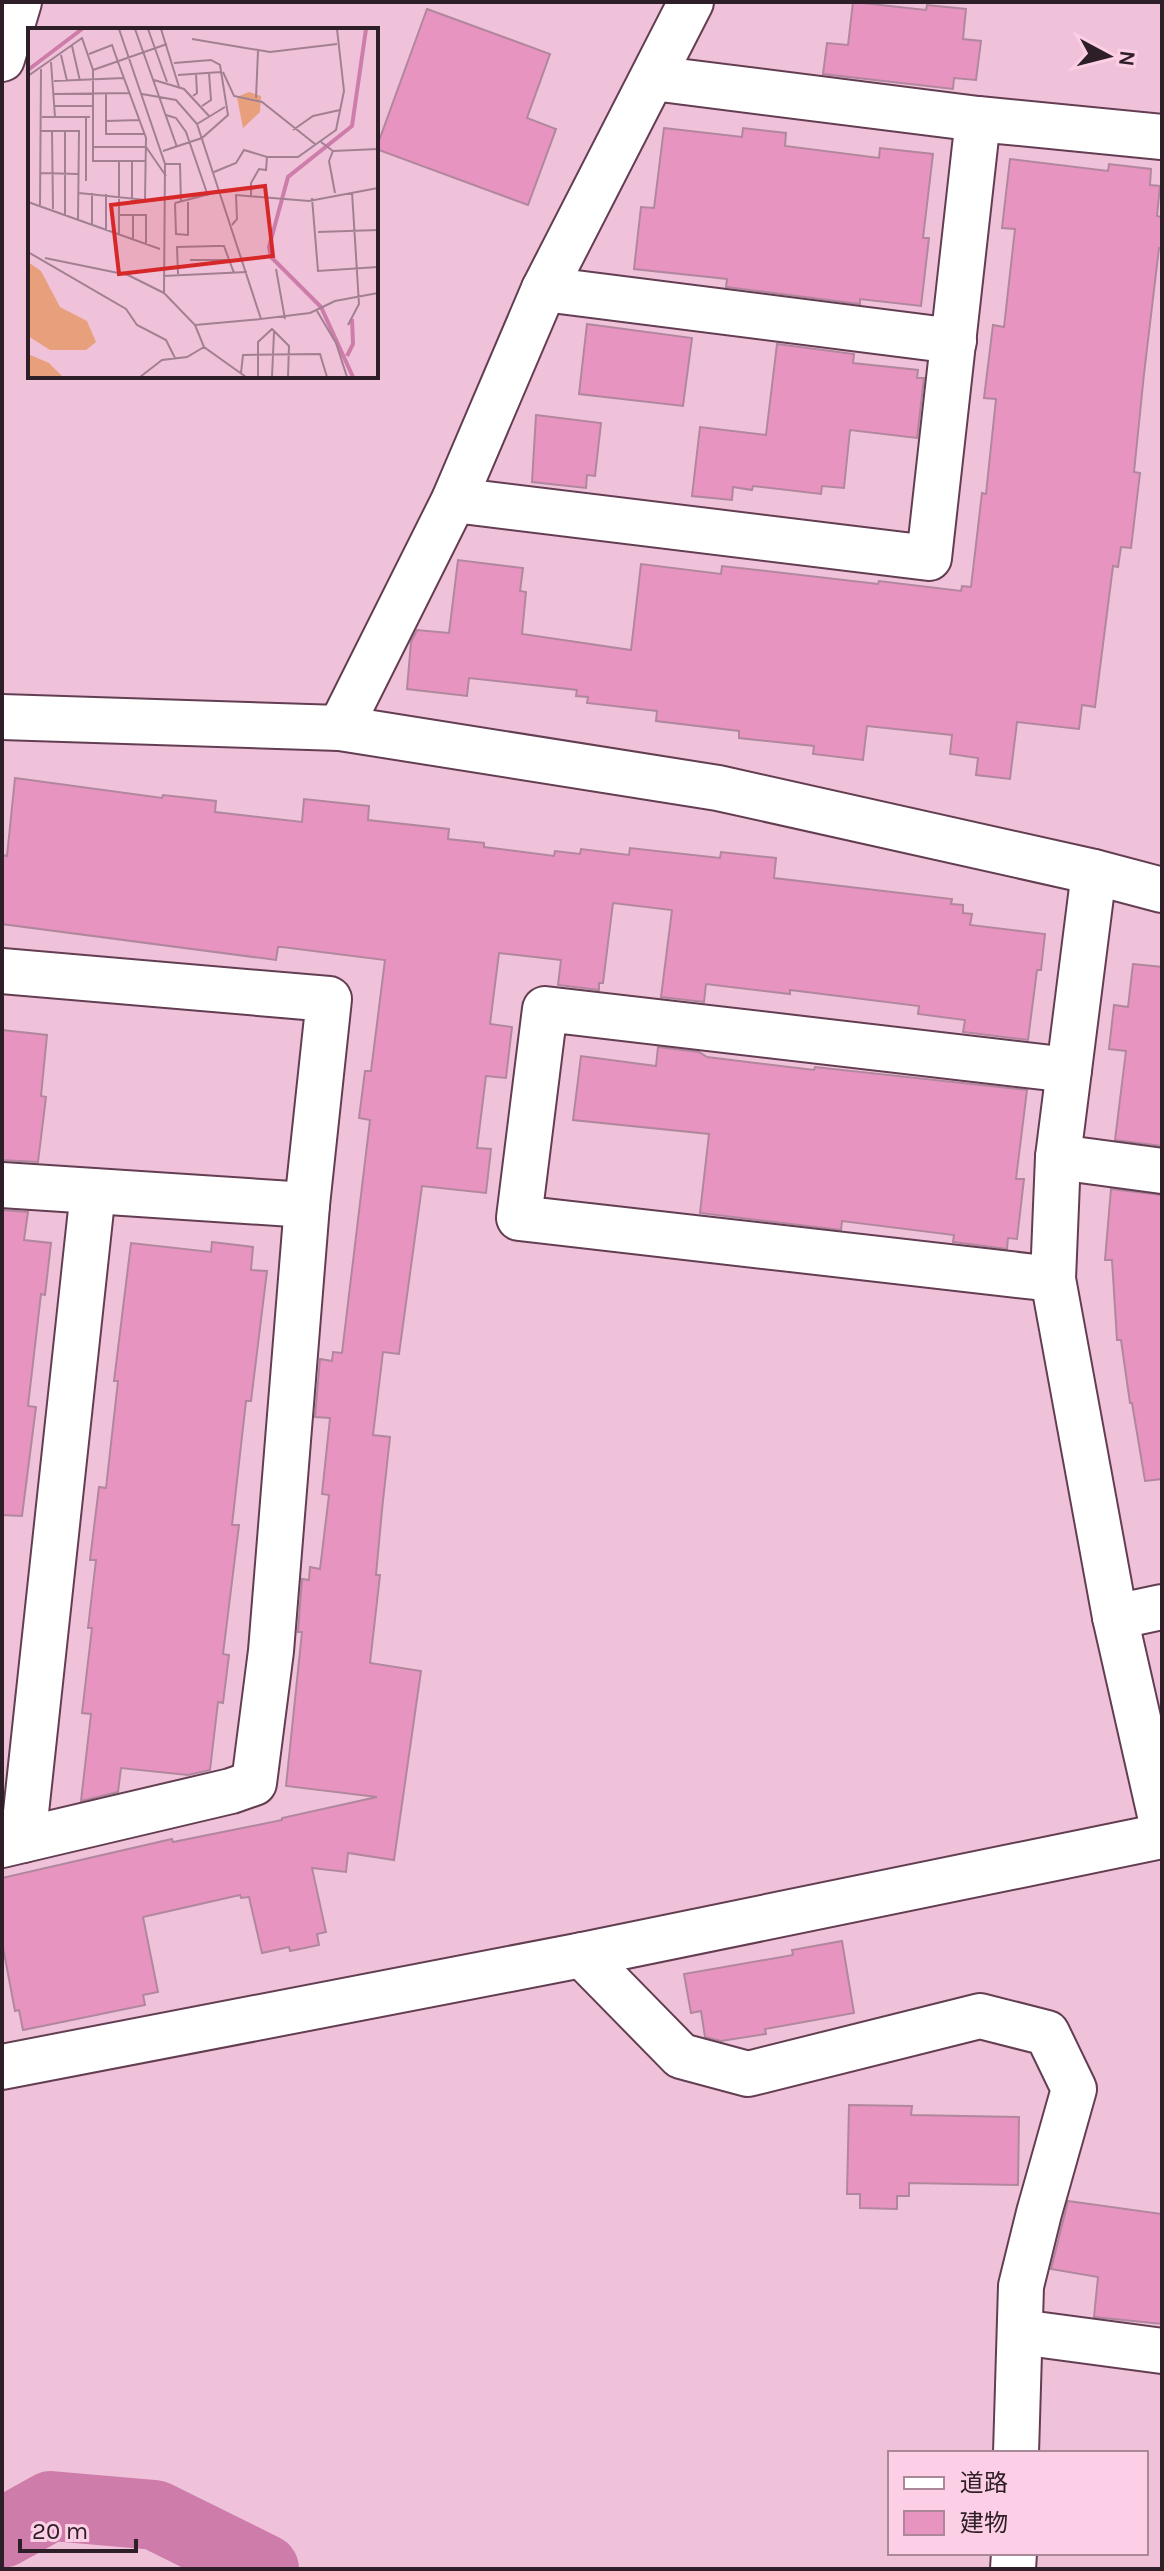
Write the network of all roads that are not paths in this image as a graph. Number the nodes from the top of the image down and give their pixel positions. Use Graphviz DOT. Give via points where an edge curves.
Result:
graph roads {
  1 [pos="19,2"];
  2 [pos="691,2"];
  3 [pos="2,59"];
  4 [pos="653,78"];
  5 [pos="978,119"];
  6 [pos="1162,137"];
  7 [pos="544,289"];
  8 [pos="954,341"];
  9 [pos="454,500"];
  10 [pos="2,717"];
  11 [pos="340,728"];
  12 [pos="1094,872"];
  13 [pos="1162,890"];
  14 [pos="2,971"];
  15 [pos="1069,1070"];
  16 [pos="1058,1157"];
  17 [pos="1162,1171"];
  18 [pos="2,1185"];
  19 [pos="93,1191"];
  20 [pos="307,1205"];
  21 [pos="1053,1279"];
  22 [pos="1162,1607"];
  23 [pos="1115,1617"];
  24 [pos="1162,1824"];
  25 [pos="1162,1836"];
  26 [pos="13,1842"];
  27 [pos="582,1955"];
  28 [pos="2,2067"];
  29 [pos="1020,2332"];
  30 [pos="1162,2351"];
  31 [pos="1016,2451"];
  1 -- 3 [label="street"];
  2 -- 4 [label="street"];
  4 -- 5 [label="street"];
  4 -- 7 [label="street"];
  5 -- 6 [label="street"];
  5 -- 8 [label="street"];
  7 -- 8 [label="street"];
  7 -- 9 [label="street"];
  8 -- 9 [label="street" via="929,558"];
  9 -- 11 [label="street"];
  10 -- 11 [label="street"];
  11 -- 12 [label="street" via="718,788"];
  12 -- 13 [label="street"];
  12 -- 15 [label="street"];
  14 -- 20 [label="street" via="329,999"];
  15 -- 16 [label="street"];
  15 -- 21 [label="street" via="545,1009 519,1218"];
  16 -- 17 [label="street"];
  16 -- 21 [label="street"];
  18 -- 19 [label="street"];
  19 -- 20 [label="street"];
  19 -- 26 [label="street"];
  20 -- 26 [label="street" via="271,1651 254,1783"];
  21 -- 23 [label="street"];
  22 -- 23 [label="street"];
  23 -- 24 [label="street"];
  25 -- 27 [label="street"];
  27 -- 28 [label="street"];
  27 -- 29 [label="street" via="681,2056 748,2074 980,2016 1047,2033 1074,2089 1021,2286"];
  29 -- 30 [label="street"];
  29 -- 31 [label="street"];
}
